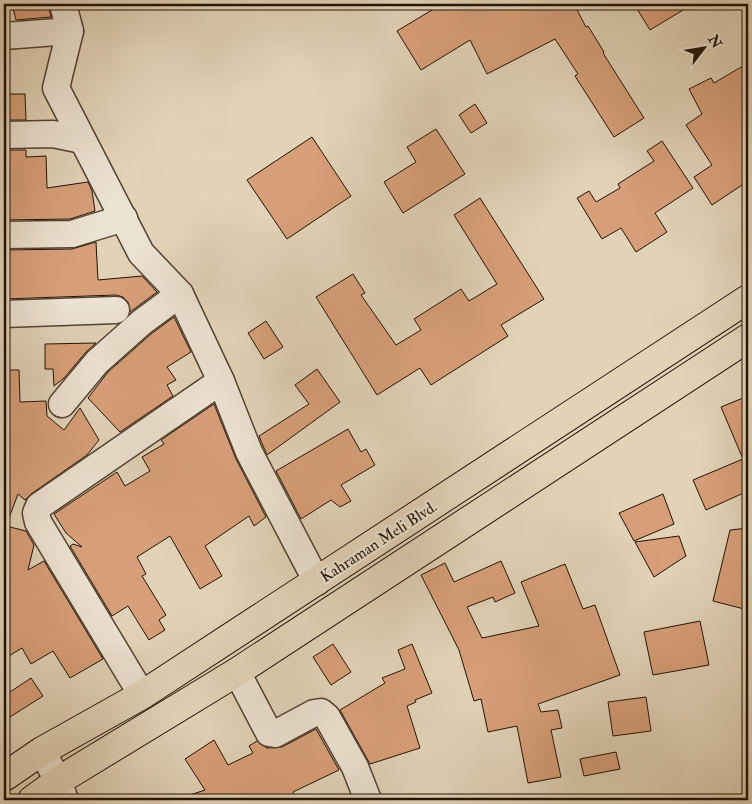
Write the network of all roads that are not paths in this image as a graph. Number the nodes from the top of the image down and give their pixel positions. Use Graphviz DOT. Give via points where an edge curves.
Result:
graph roads {
  1 [pos="63,4"];
  2 [pos="70,31"];
  3 [pos="4,36"];
  4 [pos="4,135"];
  5 [pos="82,140"];
  6 [pos="124,218"];
  7 [pos="4,235"];
  8 [pos="180,294"];
  9 [pos="748,299"];
  10 [pos="116,310"];
  11 [pos="4,314"];
  12 [pos="748,338"];
  13 [pos="222,381"];
  14 [pos="62,404"];
  15 [pos="317,582"];
  16 [pos="237,672"];
  17 [pos="142,695"];
  18 [pos="42,752"];
  19 [pos="4,776"];
  20 [pos="61,791"];
  21 [pos="32,800"];
  22 [pos="368,800"];
  1 -- 2 [label="street"];
  2 -- 3 [label="street"];
  2 -- 5 [label="street" via="56,88"];
  4 -- 5 [label="street" via="53,134"];
  5 -- 6 [label="street"];
  6 -- 7 [label="street" via="72,234"];
  6 -- 8 [label="street" via="141,252"];
  8 -- 13 [label="street"];
  8 -- 14 [label="street" via="97,362"];
  9 -- 15 [label="highway, Kahraman Meli Blvd."];
  10 -- 11 [label="street"];
  12 -- 16 [label="highway, Kahraman Meli Blvd."];
  13 -- 15 [label="street" via="249,452"];
  13 -- 17 [label="street" via="39,506 36,513 42,530"];
  15 -- 17 [label="highway, Kahraman Meli Blvd."];
  16 -- 20 [label="highway, Kahraman Meli Blvd."];
  16 -- 22 [label="street" via="269,733 275,734 314,713 320,712 326,717 355,767"];
  17 -- 18 [label="highway, Kahraman Meli Blvd."];
  18 -- 19 [label="highway, Kahraman Meli Blvd."];
  18 -- 20 [label="street"];
  20 -- 21 [label="highway, Kahraman Meli Blvd."];
}
